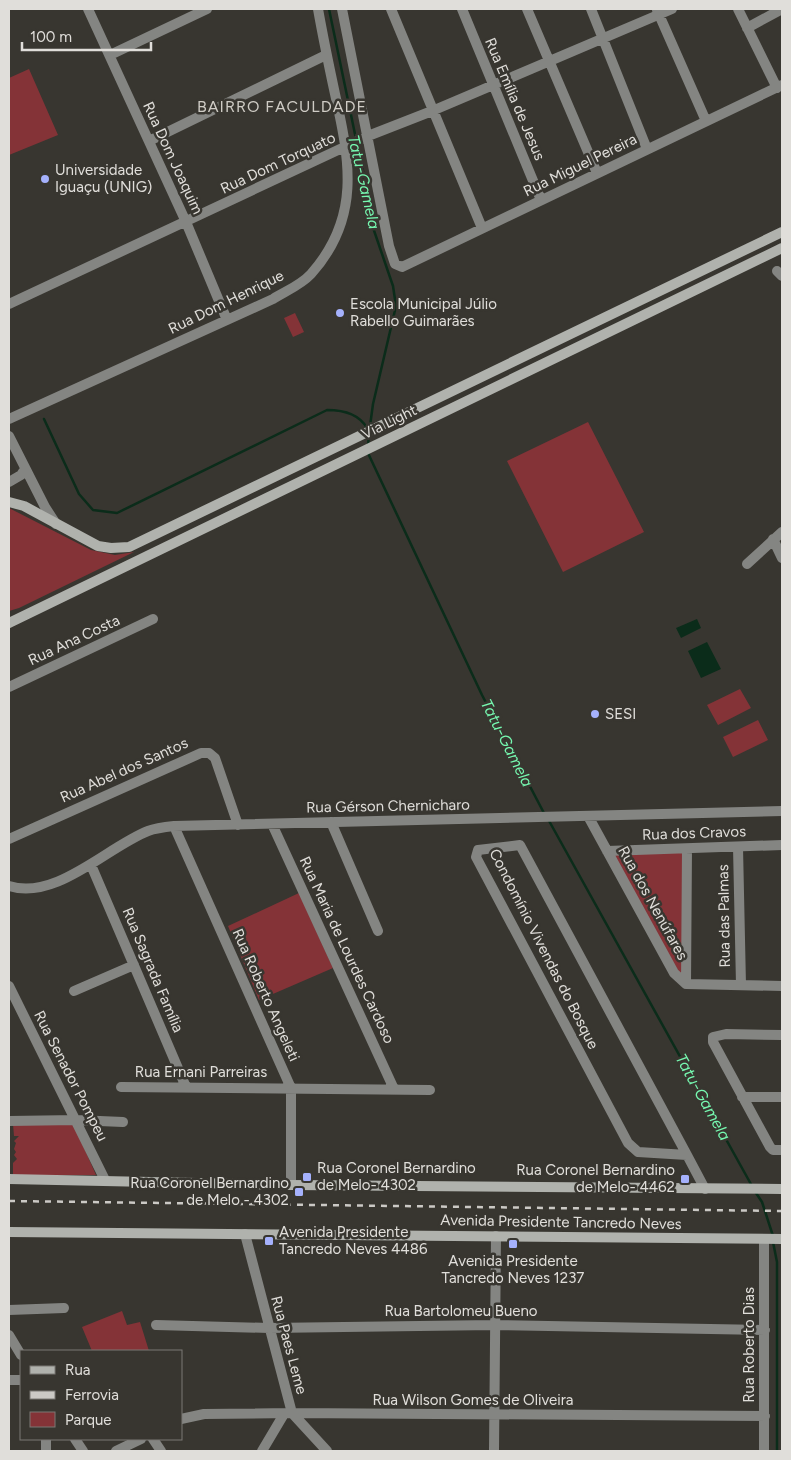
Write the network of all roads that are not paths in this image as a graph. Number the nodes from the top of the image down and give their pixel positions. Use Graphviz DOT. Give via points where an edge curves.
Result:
graph roads {
  1 [pos="88,9"];
  2 [pos="207,9"];
  3 [pos="318,9"];
  4 [pos="342,9"];
  5 [pos="391,9"];
  6 [pos="462,9"];
  7 [pos="527,9"];
  8 [pos="591,9"];
  9 [pos="672,9"];
  10 [pos="738,9"];
  11 [pos="782,9"];
  12 [pos="658,12"];
  13 [pos="747,28"];
  14 [pos="603,39"];
  15 [pos="110,55"];
  16 [pos="326,55"];
  17 [pos="549,61"];
  18 [pos="493,85"];
  19 [pos="779,86"];
  20 [pos="432,112"];
  21 [pos="706,121"];
  22 [pos="365,138"];
  23 [pos="149,141"];
  24 [pos="349,146"];
  25 [pos="647,149"];
  26 [pos="597,173"];
  27 [pos="541,200"];
  28 [pos="186,222"];
  29 [pos="482,228"];
  30 [pos="782,232"];
  31 [pos="782,248"];
  32 [pos="9,304"];
  33 [pos="227,320"];
  34 [pos="9,419"];
  35 [pos="9,436"];
  36 [pos="25,468"];
  37 [pos="9,482"];
  38 [pos="9,502"];
  39 [pos="57,525"];
  40 [pos="782,532"];
  41 [pos="773,539"];
  42 [pos="782,558"];
  43 [pos="747,564"];
  44 [pos="153,619"];
  45 [pos="9,623"];
  46 [pos="9,687"];
  47 [pos="782,811"];
  48 [pos="588,816"];
  49 [pos="331,822"];
  50 [pos="272,824"];
  51 [pos="238,825"];
  52 [pos="174,826"];
  53 [pos="9,839"];
  54 [pos="782,846"];
  55 [pos="738,847"];
  56 [pos="687,849"];
  57 [pos="608,851"];
  58 [pos="91,865"];
  59 [pos="9,886"];
  60 [pos="378,931"];
  61 [pos="134,964"];
  62 [pos="686,984"];
  63 [pos="741,985"];
  64 [pos="9,986"];
  65 [pos="782,986"];
  66 [pos="74,991"];
  67 [pos="782,1035"];
  68 [pos="121,1087"];
  69 [pos="186,1087"];
  70 [pos="291,1088"];
  71 [pos="394,1089"];
  72 [pos="430,1090"];
  73 [pos="742,1097"];
  74 [pos="782,1097"];
  75 [pos="76,1120"];
  76 [pos="9,1121"];
  77 [pos="123,1122"];
  78 [pos="777,1150"];
  79 [pos="688,1155"];
  80 [pos="9,1179"];
  81 [pos="105,1180"];
  82 [pos="291,1185"];
  83 [pos="705,1189"];
  84 [pos="782,1190"];
  85 [pos="9,1232"];
  86 [pos="245,1234"];
  87 [pos="496,1236"];
  88 [pos="766,1239"];
  89 [pos="782,1239"];
  90 [pos="64,1308"];
  91 [pos="9,1310"];
  92 [pos="156,1325"];
  93 [pos="494,1325"];
  94 [pos="268,1328"];
  95 [pos="765,1330"];
  96 [pos="9,1335"];
  97 [pos="20,1352"];
  98 [pos="288,1414"];
  99 [pos="494,1416"];
  100 [pos="765,1416"];
  101 [pos="182,1419"];
  102 [pos="76,1440"];
  103 [pos="139,1440"];
  104 [pos="154,1440"];
  105 [pos="83,1451"];
  106 [pos="116,1451"];
  107 [pos="161,1451"];
  108 [pos="262,1451"];
  109 [pos="328,1451"];
  110 [pos="494,1451"];
  111 [pos="764,1451"];
  1 -- 15 [label="street, Rua Dom Joaquim"];
  2 -- 15 [label="street"];
  3 -- 16 [label="street, Rua Dom Henrique"];
  4 -- 22 [label="street"];
  5 -- 20 [label="street"];
  6 -- 18 [label="street, Rua Emília de Jesus"];
  7 -- 17 [label="street"];
  8 -- 14 [label="street"];
  9 -- 12 [label="street, Rua Dom Torquato"];
  10 -- 13 [label="street"];
  11 -- 13 [label="street"];
  12 -- 14 [label="street, Rua Dom Torquato"];
  12 -- 21 [label="street"];
  13 -- 19 [label="street"];
  14 -- 17 [label="street, Rua Dom Torquato"];
  14 -- 25 [label="street"];
  15 -- 23 [label="street, Rua Dom Joaquim"];
  16 -- 23 [label="street"];
  16 -- 24 [label="street, Rua Dom Henrique"];
  17 -- 18 [label="street, Rua Dom Torquato"];
  17 -- 26 [label="street"];
  18 -- 20 [label="street, Rua Dom Torquato"];
  18 -- 27 [label="street, Rua Emília de Jesus"];
  19 -- 21 [label="street, Rua Miguel Pereira"];
  20 -- 22 [label="street, Rua Dom Torquato"];
  20 -- 29 [label="street"];
  21 -- 25 [label="street, Rua Miguel Pereira"];
  22 -- 24 [label="street, Rua Dom Torquato"];
  22 -- 29 [label="street, Rua Miguel Pereira" via="393,260 398,266"];
  23 -- 28 [label="street, Rua Dom Joaquim"];
  24 -- 28 [label="street, Rua Dom Torquato"];
  24 -- 33 [label="street, Rua Dom Henrique" via="345,209 328,251 298,284"];
  25 -- 26 [label="street, Rua Miguel Pereira"];
  26 -- 27 [label="street, Rua Miguel Pereira"];
  27 -- 29 [label="street, Rua Miguel Pereira"];
  28 -- 32 [label="street, Rua Dom Torquato"];
  28 -- 33 [label="street, Rua Dom Joaquim"];
  30 -- 39 [label="street, Via Light" via="129,547 98,546"];
  31 -- 45 [label="street, Via Light"];
  33 -- 34 [label="street, Rua Dom Henrique"];
  35 -- 36 [label="street"];
  36 -- 37 [label="street"];
  36 -- 39 [label="street"];
  38 -- 39 [label="street, Via Light" via="24,506"];
  40 -- 41 [label="street"];
  41 -- 42 [label="street"];
  41 -- 43 [label="street"];
  44 -- 46 [label="street, Rua Ana Costa"];
  47 -- 48 [label="street, Rua Gérson Chernicharo"];
  48 -- 49 [label="street, Rua Gérson Chernicharo"];
  48 -- 57 [label="street, Rua dos Nenúfares"];
  49 -- 50 [label="street, Rua Gérson Chernicharo"];
  49 -- 60 [label="street"];
  50 -- 51 [label="street, Rua Gérson Chernicharo"];
  50 -- 71 [label="street, Rua Maria de Lourdes Cardoso"];
  51 -- 52 [label="street, Rua Gérson Chernicharo"];
  51 -- 53 [label="street, Rua Abel dos Santos" via="215,758 209,753 201,753"];
  52 -- 58 [label="street, Rua Gérson Chernicharo" via="140,835"];
  52 -- 70 [label="street, Rua Roberto Angeleti"];
  54 -- 55 [label="street, Rua dos Cravos"];
  55 -- 56 [label="street, Rua dos Cravos"];
  55 -- 63 [label="street, Rua das Palmas"];
  56 -- 57 [label="street, Rua dos Cravos"];
  56 -- 62 [label="street"];
  57 -- 62 [label="street, Rua dos Nenúfares" via="674,973"];
  58 -- 59 [label="street, Rua Gérson Chernicharo" via="35,888"];
  58 -- 61 [label="street, Rua Sagrada Família"];
  61 -- 66 [label="street"];
  61 -- 69 [label="street, Rua Sagrada Família"];
  62 -- 63 [label="street"];
  63 -- 65 [label="street"];
  64 -- 75 [label="street, Rua Senador Pompeu"];
  67 -- 73 [label="street" via="718,1034 713,1037"];
  68 -- 69 [label="street, Rua Ernani Parreiras"];
  69 -- 70 [label="street, Rua Ernani Parreiras"];
  70 -- 71 [label="street, Rua Ernani Parreiras"];
  70 -- 82 [label="street, Rua Roberto Angeleti"];
  71 -- 72 [label="street, Rua Ernani Parreiras"];
  73 -- 74 [label="street"];
  73 -- 78 [label="street"];
  75 -- 76 [label="street"];
  75 -- 77 [label="street"];
  75 -- 81 [label="street, Rua Senador Pompeu"];
  79 -- 79 [label="street, Condomínio Vivendas do Bosque" via="638,1152 628,1143 476,857 478,850 520,845"];
  79 -- 83 [label="street, Condomínio Vivendas do Bosque"];
  80 -- 81 [label="street"];
  81 -- 82 [label="street"];
  82 -- 83 [label="street"];
  83 -- 84 [label="street"];
  85 -- 86 [label="street, Avenida Presidente Tancredo Neves"];
  86 -- 87 [label="street, Avenida Presidente Tancredo Neves"];
  86 -- 94 [label="street, Rua Paes Leme"];
  87 -- 88 [label="street, Avenida Presidente Tancredo Neves"];
  87 -- 93 [label="street"];
  88 -- 89 [label="street, Avenida Presidente Tancredo Neves"];
  88 -- 95 [label="street, Rua Roberto Dias"];
  90 -- 91 [label="street"];
  92 -- 94 [label="street, Rua Bartolomeu Bueno"];
  93 -- 94 [label="street, Rua Bartolomeu Bueno"];
  93 -- 95 [label="street, Rua Bartolomeu Bueno"];
  93 -- 99 [label="street"];
  94 -- 98 [label="street, Rua Paes Leme"];
  95 -- 100 [label="street, Rua Roberto Dias"];
  96 -- 97 [label="street"];
  98 -- 99 [label="street, Rua Wilson Gomes de Oliveira"];
  98 -- 101 [label="street, Rua Wilson Gomes de Oliveira" via="204,1414"];
  98 -- 108 [label="street"];
  98 -- 109 [label="street, Rua Paes Leme"];
  99 -- 100 [label="street, Rua Wilson Gomes de Oliveira"];
  99 -- 110 [label="street"];
  100 -- 111 [label="street, Rua Roberto Dias"];
  102 -- 105 [label="street"];
  103 -- 106 [label="street"];
  104 -- 107 [label="street"];
}
